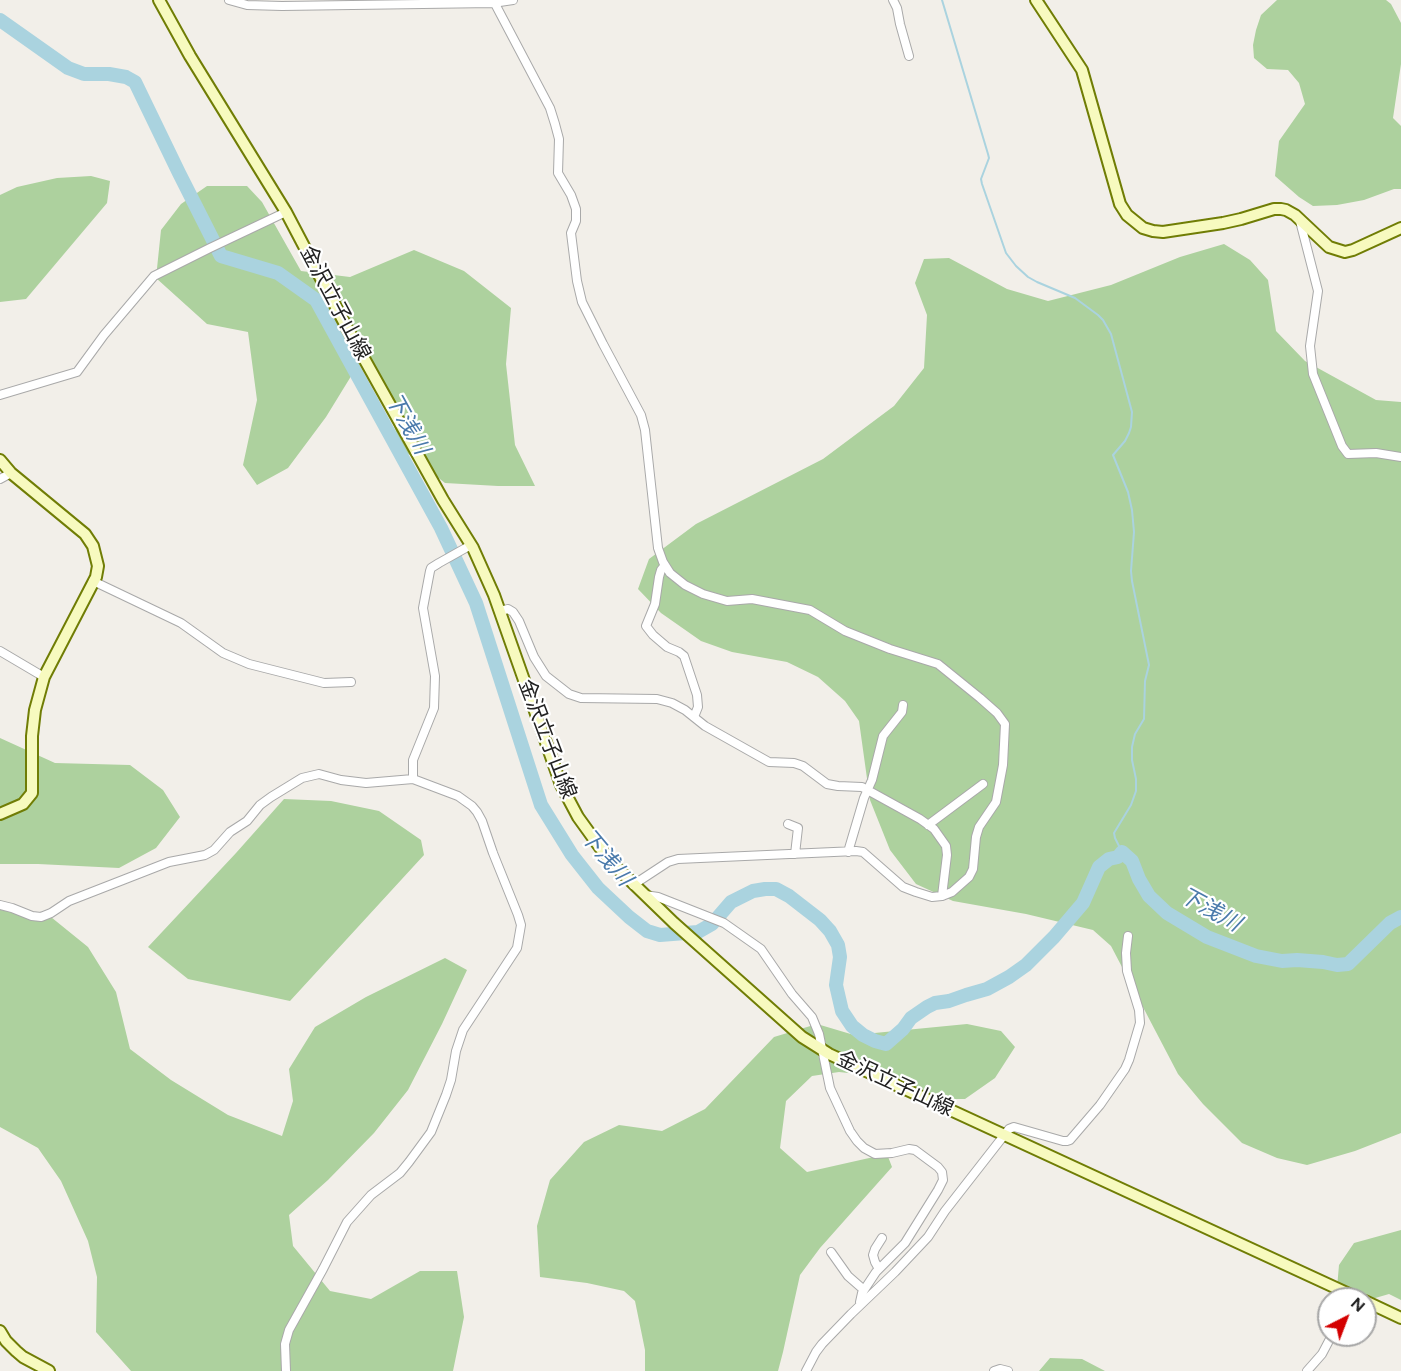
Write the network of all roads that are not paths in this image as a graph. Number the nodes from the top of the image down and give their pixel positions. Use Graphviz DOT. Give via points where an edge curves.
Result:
graph roads {
  1 [pos="159,0"];
  2 [pos="229,0"];
  3 [pos="513,0"];
  4 [pos="893,0"];
  5 [pos="1036,0"];
  6 [pos="493,1"];
  7 [pos="909,56"];
  8 [pos="286,212"];
  9 [pos="1300,219"];
  10 [pos="1401,228"];
  11 [pos="0,395"];
  12 [pos="1401,457"];
  13 [pos="0,460"];
  14 [pos="11,473"];
  15 [pos="0,479"];
  16 [pos="471,545"];
  17 [pos="665,565"];
  18 [pos="93,581"];
  19 [pos="500,611"];
  20 [pos="0,651"];
  21 [pos="45,677"];
  22 [pos="351,682"];
  23 [pos="903,705"];
  24 [pos="694,717"];
  25 [pos="413,779"];
  26 [pos="983,784"];
  27 [pos="867,790"];
  28 [pos="0,814"];
  29 [pos="788,824"];
  30 [pos="928,825"];
  31 [pos="848,852"];
  32 [pos="795,854"];
  33 [pos="633,885"];
  34 [pos="644,895"];
  35 [pos="942,896"];
  36 [pos="0,905"];
  37 [pos="1128,936"];
  38 [pos="823,1050"];
  39 [pos="1004,1135"];
  40 [pos="882,1238"];
  41 [pos="831,1252"];
  42 [pos="879,1269"];
  43 [pos="1331,1287"];
  44 [pos="864,1290"];
  45 [pos="861,1304"];
  46 [pos="1377,1307"];
  47 [pos="1401,1318"];
  48 [pos="0,1331"];
  49 [pos="1326,1347"];
  50 [pos="49,1371"];
  51 [pos="286,1371"];
  52 [pos="806,1371"];
  53 [pos="994,1371"];
  54 [pos="1008,1371"];
  55 [pos="1307,1371"];
  1 -- 8 [label="street, 金沢立子山線"];
  2 -- 6 [label="street" via="282,6"];
  3 -- 6 [label="street"];
  4 -- 7 [label="street"];
  5 -- 9 [label="street" via="1082,70 1120,204 1135,222 1163,232 1241,219 1274,209 1286,210"];
  6 -- 17 [label="street" via="555,124 559,140 558,173 576,209 571,233 582,302 641,415 658,548"];
  8 -- 11 [label="street" via="154,276 76,372"];
  8 -- 16 [label="street, 金沢立子山線" via="347,328"];
  9 -- 10 [label="street" via="1326,245 1342,252"];
  9 -- 12 [label="street" via="1318,291 1310,346 1313,374 1342,446 1348,454"];
  13 -- 14 [label="street"];
  14 -- 15 [label="street"];
  14 -- 18 [label="street" via="85,534 98,566"];
  16 -- 19 [label="street, 金沢立子山線"];
  16 -- 25 [label="street" via="431,568 423,608 435,676 434,708 413,760"];
  17 -- 24 [label="street" via="646,626 667,647 684,656 697,695"];
  17 -- 35 [label="street" via="685,585 703,594 727,601 752,599 810,610 845,631 938,664 1001,717 1005,724 1003,765 996,802 979,827 969,877"];
  18 -- 21 [label="street"];
  18 -- 22 [label="street" via="181,623 223,653 249,664 324,683"];
  19 -- 24 [label="street" via="513,612 546,676 569,694 580,698 657,699"];
  19 -- 33 [label="street, 金沢立子山線" via="561,785 578,817"];
  20 -- 21 [label="street"];
  21 -- 28 [label="street" via="32,731 32,793 23,804"];
  23 -- 27 [label="street" via="883,736"];
  24 -- 27 [label="street" via="770,762 794,763 827,784"];
  25 -- 36 [label="street" via="375,783 349,782 319,774 302,778 260,805 206,855 169,862 41,916"];
  25 -- 51 [label="street" via="458,796 477,812 518,915 519,942 464,1030 451,1080 431,1132 400,1173 370,1195 351,1216 292,1323 285,1344"];
  26 -- 30 [label="street"];
  27 -- 30 [label="street"];
  27 -- 31 [label="street"];
  29 -- 32 [label="street" via="798,828"];
  30 -- 35 [label="street" via="946,846"];
  31 -- 32 [label="street"];
  31 -- 35 [label="street" via="863,852 903,887 932,897"];
  32 -- 33 [label="street" via="678,859"];
  33 -- 34 [label="street, 金沢立子山線"];
  34 -- 38 [label="street, 金沢立子山線" via="802,1037"];
  34 -- 38 [label="street" via="717,920 760,949 812,1017"];
  37 -- 39 [label="street" via="1127,971 1140,1015 1125,1069 1070,1140 1014,1127"];
  38 -- 39 [label="street, 金沢立子山線"];
  38 -- 42 [label="street" via="830,1088 857,1141 875,1154 915,1150 938,1167 944,1177 905,1243"];
  39 -- 43 [label="street, 金沢立子山線"];
  39 -- 45 [label="street" via="928,1237"];
  40 -- 42 [label="street" via="873,1255"];
  41 -- 44 [label="street"];
  42 -- 44 [label="street"];
  44 -- 45 [label="street"];
  45 -- 52 [label="street" via="816,1352"];
  46 -- 47 [label="street"];
  48 -- 50 [label="street" via="16,1351"];
  49 -- 55 [label="street"];
  53 -- 54 [label="street"];
}
